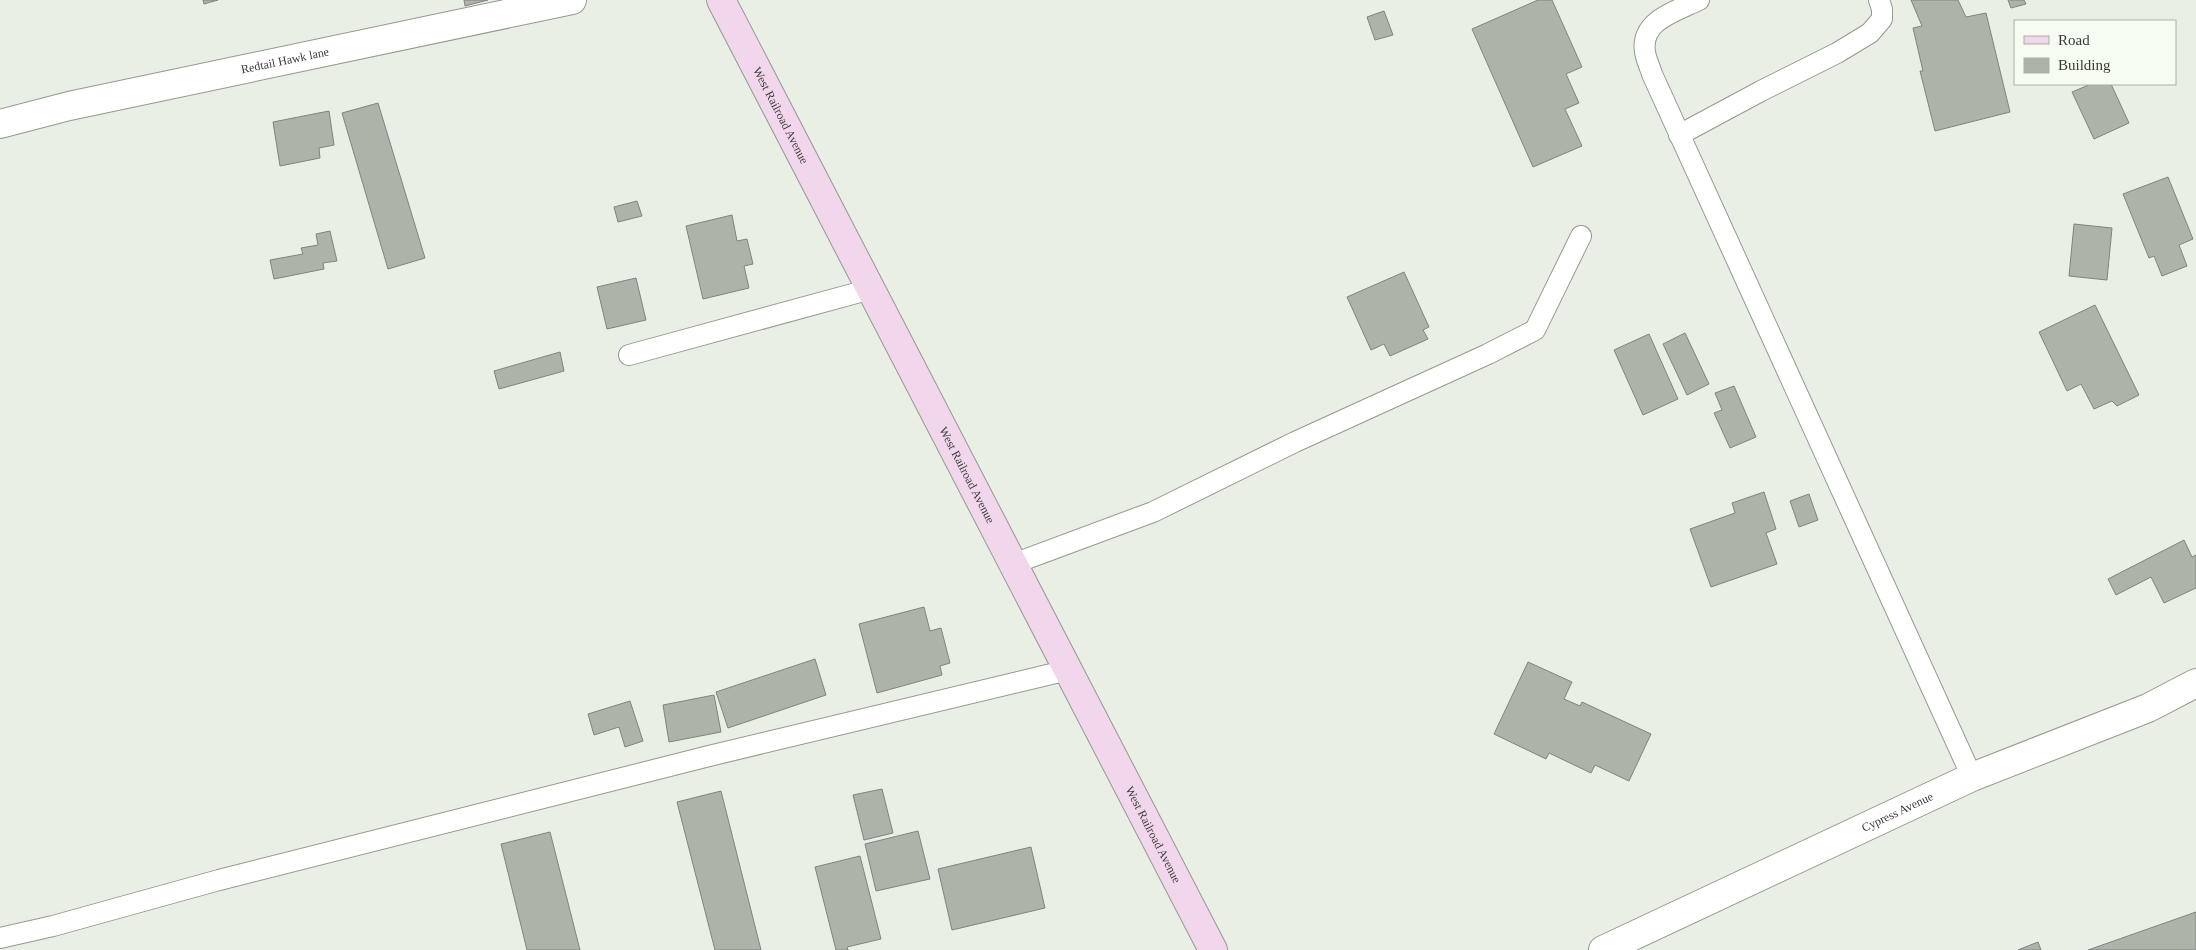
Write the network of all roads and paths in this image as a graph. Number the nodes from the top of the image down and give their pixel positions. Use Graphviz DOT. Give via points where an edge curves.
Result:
graph roads {
  1 [pos="572,0"];
  2 [pos="721,0"];
  3 [pos="1699,0"];
  4 [pos="1879,0"];
  5 [pos="0,124"];
  6 [pos="1679,135"];
  7 [pos="1581,236"];
  8 [pos="871,289"];
  9 [pos="629,355"];
  10 [pos="1013,564"];
  11 [pos="1068,670"];
  12 [pos="2196,683"];
  13 [pos="1972,777"];
  14 [pos="0,938"];
  15 [pos="1606,949"];
  16 [pos="1212,950"];
  1 -- 5 [label="street, Redtail Hawk lane" via="79,104"];
  2 -- 8 [label="main road, West Railroad Avenue"];
  3 -- 6 [label="lane" via="1657,21 1649,28 1646,37 1645,51 1652,74"];
  4 -- 6 [label="lane" via="1882,19 1870,33"];
  6 -- 13 [label="lane"];
  7 -- 10 [label="lane" via="1535,330 1153,512"];
  8 -- 9 [label="lane"];
  8 -- 10 [label="main road, West Railroad Avenue"];
  10 -- 11 [label="main road, West Railroad Avenue"];
  11 -- 14 [label="lane" via="709,756"];
  11 -- 16 [label="main road, West Railroad Avenue"];
  12 -- 13 [label="street, Cypress Avenue" via="2148,708"];
  13 -- 15 [label="street, Cypress Avenue"];
}
